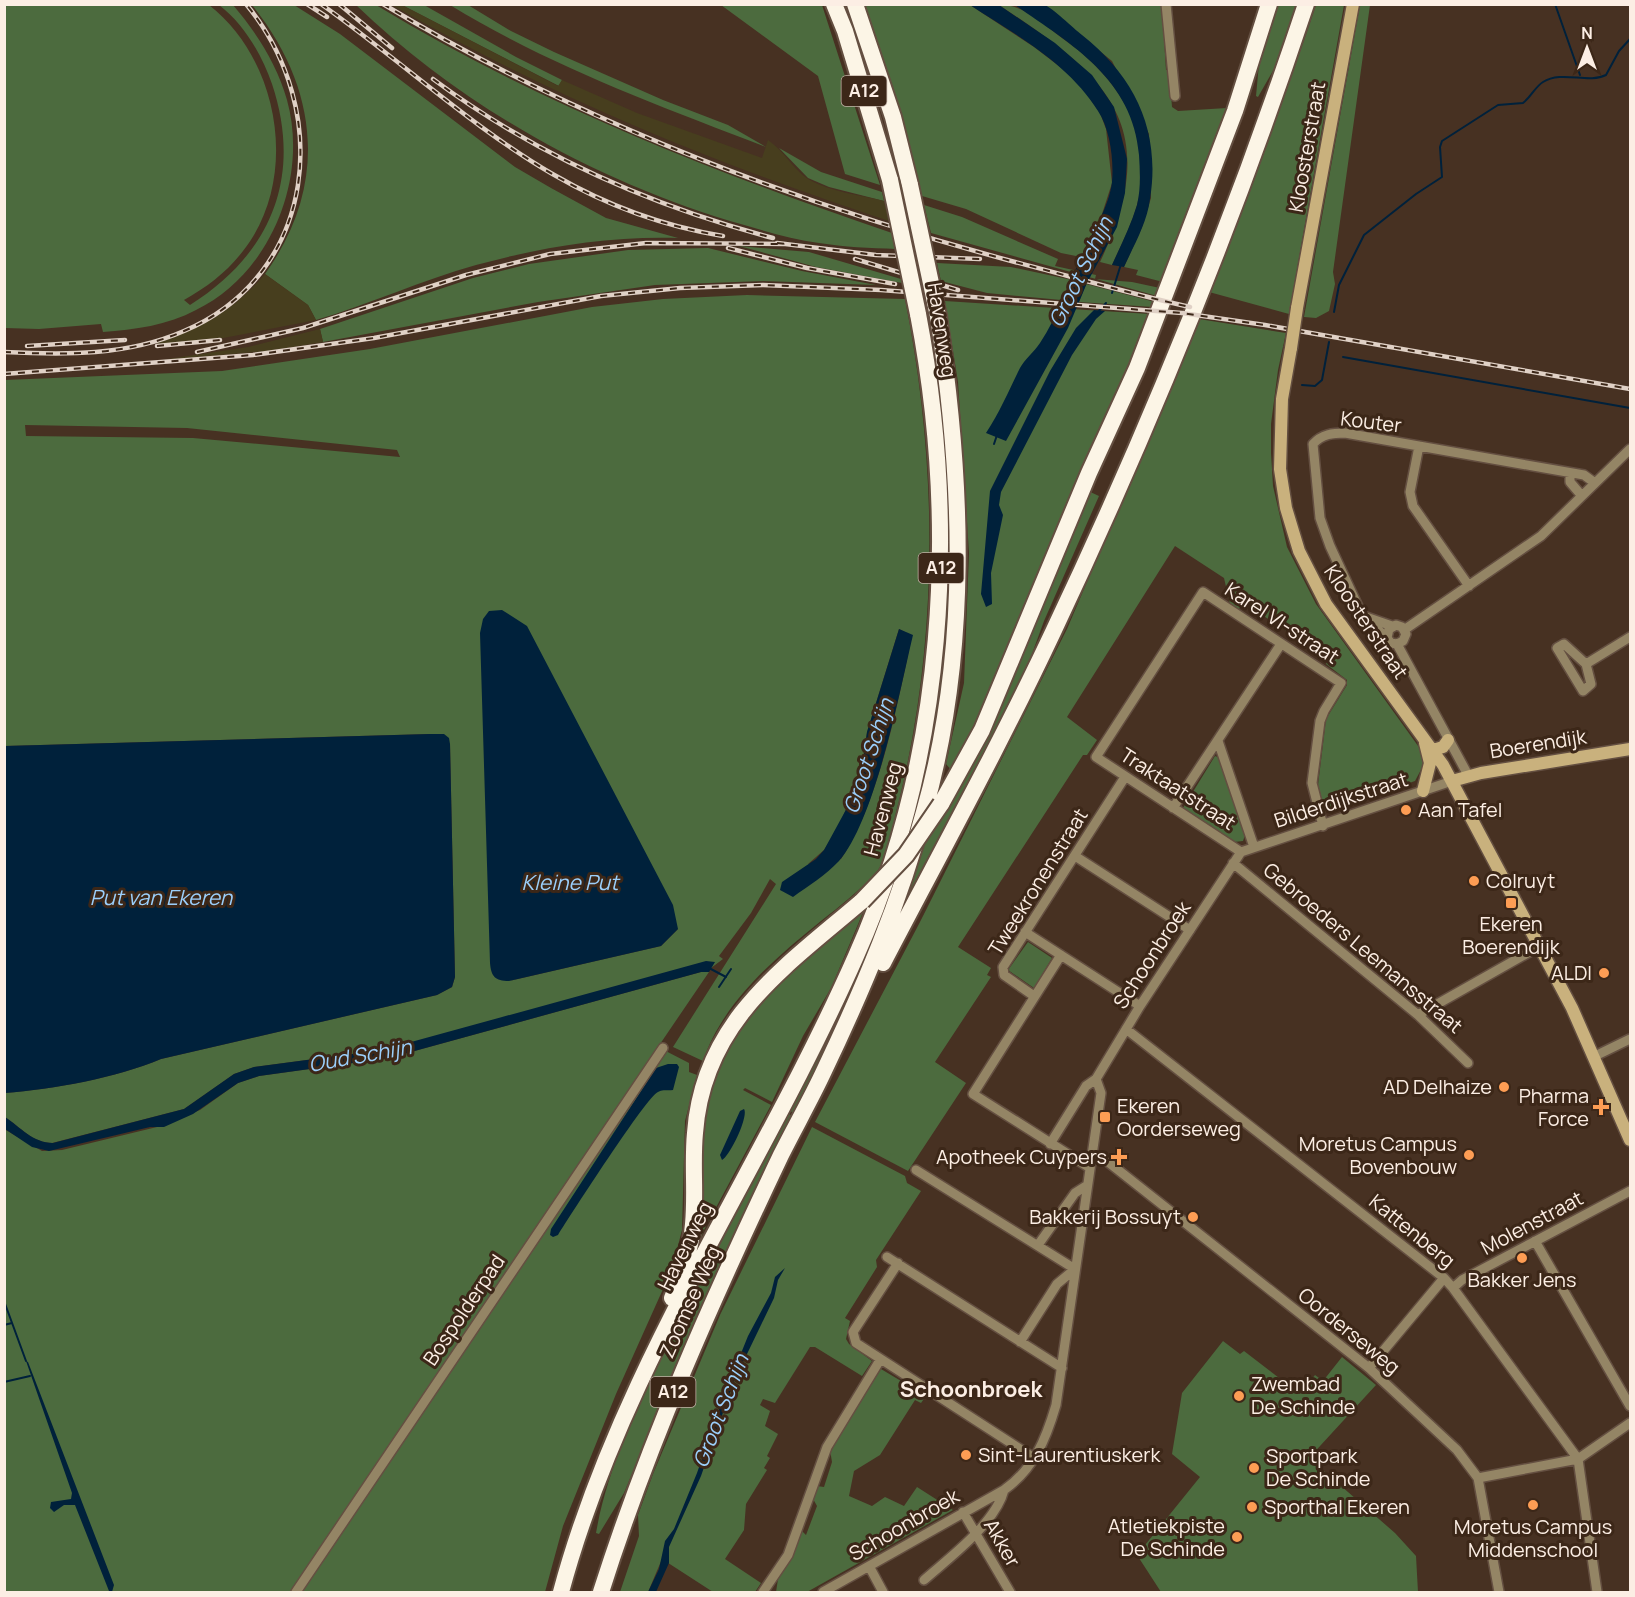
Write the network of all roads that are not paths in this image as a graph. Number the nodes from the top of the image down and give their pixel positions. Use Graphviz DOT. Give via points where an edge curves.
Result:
graph roads {
  1 [pos="834,4"];
  2 [pos="855,4"];
  3 [pos="1166,4"];
  4 [pos="1269,4"];
  5 [pos="1306,4"];
  6 [pos="1353,4"];
  7 [pos="1175,96"];
  8 [pos="1419,446"];
  9 [pos="1630,449"];
  10 [pos="1570,473"];
  11 [pos="1595,483"];
  12 [pos="1582,496"];
  13 [pos="1469,586"];
  14 [pos="1362,615"];
  15 [pos="1392,626"];
  16 [pos="1404,630"];
  17 [pos="1630,637"];
  18 [pos="1387,638"];
  19 [pos="1281,644"];
  20 [pos="1397,644"];
  21 [pos="1586,664"];
  22 [pos="1423,736"];
  23 [pos="1448,740"];
  24 [pos="1218,741"];
  25 [pos="1630,748"];
  26 [pos="1433,750"];
  27 [pos="1096,757"];
  28 [pos="1468,776"];
  29 [pos="1125,777"];
  30 [pos="1452,781"];
  31 [pos="1423,791"];
  32 [pos="1173,808"];
  33 [pos="1323,826"];
  34 [pos="1254,847"];
  35 [pos="1241,852"];
  36 [pos="1076,855"];
  37 [pos="1233,863"];
  38 [pos="1190,930"];
  39 [pos="1025,932"];
  40 [pos="1540,946"];
  41 [pos="1061,956"];
  42 [pos="1034,996"];
  43 [pos="1140,1006"];
  44 [pos="1418,1015"];
  45 [pos="1126,1029"];
  46 [pos="1630,1040"];
  47 [pos="663,1048"];
  48 [pos="1595,1056"];
  49 [pos="1468,1063"];
  50 [pos="824,1072"];
  51 [pos="1096,1079"];
  52 [pos="1630,1135"];
  53 [pos="1050,1144"];
  54 [pos="1092,1155"];
  55 [pos="1090,1168"];
  56 [pos="916,1170"];
  57 [pos="1086,1185"];
  58 [pos="1630,1191"];
  59 [pos="1535,1241"];
  60 [pos="1038,1245"];
  61 [pos="887,1257"];
  62 [pos="898,1263"];
  63 [pos="1075,1269"];
  64 [pos="1444,1278"];
  65 [pos="1453,1288"];
  66 [pos="1020,1342"];
  67 [pos="880,1360"];
  68 [pos="1062,1368"];
  69 [pos="1369,1368"];
  70 [pos="634,1400"];
  71 [pos="1630,1406"];
  72 [pos="1630,1423"];
  73 [pos="1034,1458"];
  74 [pos="1578,1459"];
  75 [pos="1478,1478"];
  76 [pos="1004,1490"];
  77 [pos="963,1512"];
  78 [pos="974,1533"];
  79 [pos="868,1566"];
  80 [pos="924,1580"];
  81 [pos="296,1593"];
  82 [pos="561,1593"];
  83 [pos="601,1593"];
  84 [pos="763,1593"];
  85 [pos="823,1593"];
  86 [pos="883,1593"];
  87 [pos="1010,1593"];
  88 [pos="1499,1593"];
  89 [pos="1597,1593"];
  1 -- 70 [label="highway, Havenweg / A12, bridge" via="890,180 918,314 936,446 941,571 929,700 909,803 874,912 849,972"];
  2 -- 50 [label="highway, Havenweg / A12, bridge" via="893,117 938,316 951,413 958,531 957,605 944,721 925,811 873,963"];
  3 -- 7 [label="street"];
  4 -- 70 [label="highway, bridge" via="1235,111 1137,368 982,730 941,804 906,855 862,901 764,985 731,1027 709,1071 697,1111 693,1224 686,1261"];
  5 -- 50 [label="highway" via="1217,252 1118,492 964,812"];
  6 -- 22 [label="main road, Kloosterstraat, bridge" via="1282,399 1282,489 1291,530 1326,604"];
  8 -- 10 [label="street, Kouter"];
  8 -- 13 [label="street" via="1410,492 1413,506"];
  8 -- 14 [label="street, Kouter" via="1345,433 1318,438 1313,444 1320,518"];
  9 -- 11 [label="street"];
  10 -- 11 [label="street, Kouter" via="1584,475"];
  10 -- 12 [label="street" via="1570,482"];
  11 -- 12 [label="street"];
  12 -- 13 [label="street" via="1541,536"];
  13 -- 16 [label="street"];
  14 -- 15 [label="street"];
  14 -- 18 [label="street, Kouter"];
  15 -- 16 [label="street"];
  15 -- 18 [label="street"];
  16 -- 20 [label="street" via="1405,639"];
  17 -- 21 [label="street"];
  18 -- 20 [label="street"];
  19 -- 24 [label="street"];
  19 -- 27 [label="street, Karel VI-straat" via="1203,592"];
  19 -- 33 [label="street, Karel VI-straat" via="1341,683 1320,721 1312,783"];
  20 -- 23 [label="street"];
  21 -- 21 [label="street" via="1564,644 1557,648 1583,691 1591,684"];
  22 -- 26 [label="main road, Kloosterstraat"];
  22 -- 31 [label="main road" via="1430,764"];
  23 -- 26 [label="main road" via="1443,747"];
  23 -- 28 [label="street"];
  24 -- 32 [label="street"];
  24 -- 34 [label="street"];
  25 -- 28 [label="main road, Boerendijk"];
  26 -- 30 [label="main road, Kloosterstraat"];
  27 -- 29 [label="street, Traktaatstraat"];
  28 -- 30 [label="main road, Boerendijk"];
  29 -- 32 [label="street, Traktaatstraat"];
  29 -- 36 [label="street, Tweekronenstraat"];
  30 -- 31 [label="street, Bilderdijkstraat"];
  30 -- 40 [label="main road, Kloosterstraat"];
  31 -- 33 [label="street, Bilderdijkstraat"];
  32 -- 35 [label="street, Traktaatstraat"];
  33 -- 34 [label="street, Bilderdijkstraat"];
  34 -- 35 [label="street, Bilderdijkstraat"];
  35 -- 37 [label="street, Schoonbroek"];
  36 -- 38 [label="street"];
  36 -- 39 [label="street, Tweekronenstraat"];
  37 -- 38 [label="street, Schoonbroek"];
  37 -- 44 [label="street, Gebroeders Leemansstraat"];
  38 -- 43 [label="street, Schoonbroek"];
  39 -- 41 [label="street"];
  39 -- 42 [label="street, Tweekronenstraat" via="1002,972"];
  40 -- 44 [label="street"];
  40 -- 48 [label="main road, Kloosterstraat"];
  41 -- 42 [label="street"];
  41 -- 43 [label="street"];
  42 -- 53 [label="street" via="973,1094"];
  43 -- 45 [label="street, Schoonbroek"];
  44 -- 49 [label="street, Gebroeders Leemansstraat"];
  45 -- 51 [label="street, Schoonbroek"];
  45 -- 64 [label="street, Kattenberg"];
  46 -- 48 [label="street"];
  47 -- 81 [label="street, Bospolderpad"];
  48 -- 52 [label="main road, Kloosterstraat"];
  50 -- 83 [label="highway, Zoomse Weg / A12" via="783,1150 675,1387 639,1477"];
  51 -- 53 [label="street, Schoonbroek" via="1086,1086"];
  51 -- 54 [label="street, Schoonbroek" via="1101,1093"];
  53 -- 55 [label="street"];
  54 -- 55 [label="street, Schoonbroek"];
  54 -- 69 [label="street, Oorderseweg" via="1103,1158"];
  55 -- 57 [label="street, Schoonbroek"];
  56 -- 60 [label="street"];
  57 -- 60 [label="street" via="1075,1193"];
  57 -- 63 [label="street, Schoonbroek"];
  58 -- 59 [label="street, Molenstraat"];
  59 -- 65 [label="street, Molenstraat"];
  59 -- 71 [label="street"];
  60 -- 63 [label="street"];
  61 -- 62 [label="street"];
  62 -- 66 [label="street"];
  62 -- 67 [label="street" via="853,1332 856,1343"];
  63 -- 66 [label="street" via="1058,1284"];
  63 -- 68 [label="street, Schoonbroek"];
  64 -- 65 [label="street, Kattenberg"];
  64 -- 69 [label="street"];
  65 -- 74 [label="street, Kattenberg"];
  66 -- 68 [label="street"];
  67 -- 73 [label="street"];
  67 -- 84 [label="street" via="827,1447 788,1555"];
  68 -- 73 [label="street, Schoonbroek" via="1047,1436"];
  69 -- 75 [label="street, Oorderseweg" via="1457,1449"];
  70 -- 82 [label="highway, A12" via="594,1489"];
  72 -- 74 [label="street"];
  73 -- 76 [label="street, Schoonbroek" via="1026,1473"];
  74 -- 75 [label="street"];
  74 -- 89 [label="street"];
  75 -- 88 [label="street, Oorderseweg"];
  76 -- 77 [label="street, Schoonbroek"];
  76 -- 78 [label="street, Schoonbroek" via="1000,1503"];
  77 -- 78 [label="street, Akker"];
  77 -- 79 [label="street, Schoonbroek"];
  78 -- 80 [label="street, Schoonbroek"];
  78 -- 87 [label="street, Akker"];
  79 -- 85 [label="street, Schoonbroek"];
  79 -- 86 [label="street"];
}
